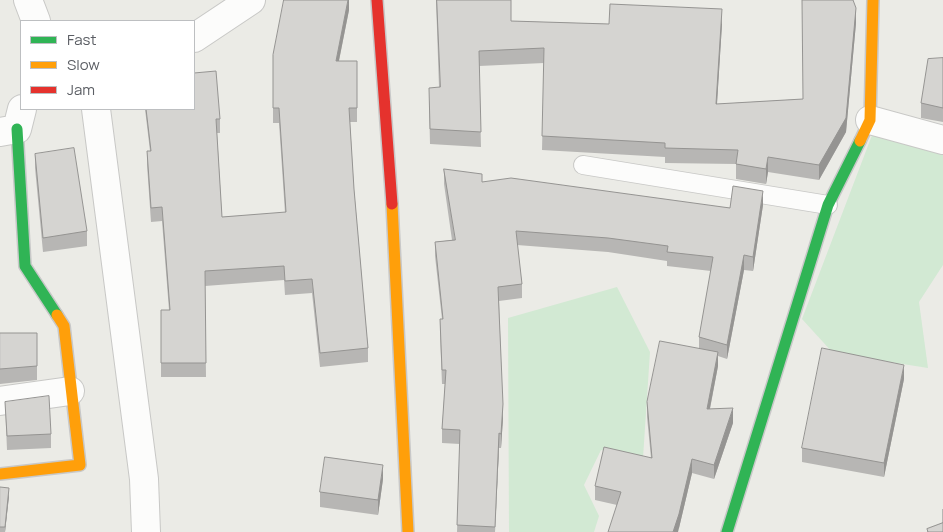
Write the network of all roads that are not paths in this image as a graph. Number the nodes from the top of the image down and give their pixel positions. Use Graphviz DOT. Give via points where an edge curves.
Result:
graph roads {
  1 [pos="28,0"];
  2 [pos="251,0"];
  3 [pos="377,0"];
  4 [pos="873,0"];
  5 [pos="36,20"];
  6 [pos="195,37"];
  7 [pos="96,110"];
  8 [pos="870,120"];
  9 [pos="13,123"];
  10 [pos="943,140"];
  11 [pos="583,165"];
  12 [pos="828,205"];
  13 [pos="70,392"];
  14 [pos="0,401"];
  15 [pos="0,474"];
  16 [pos="146,532"];
  17 [pos="408,532"];
  18 [pos="727,532"];
  1 -- 5 [label="street"];
  2 -- 6 [label="street"];
  3 -- 17 [label="street" via="391,174"];
  4 -- 8 [label="street"];
  7 -- 16 [label="street" via="144,479"];
  8 -- 10 [label="street"];
  8 -- 12 [label="street"];
  9 -- 13 [label="street" via="26,266 64,326"];
  11 -- 12 [label="lane"];
  12 -- 18 [label="street"];
  13 -- 14 [label="street"];
  13 -- 15 [label="street" via="80,465"];
}
